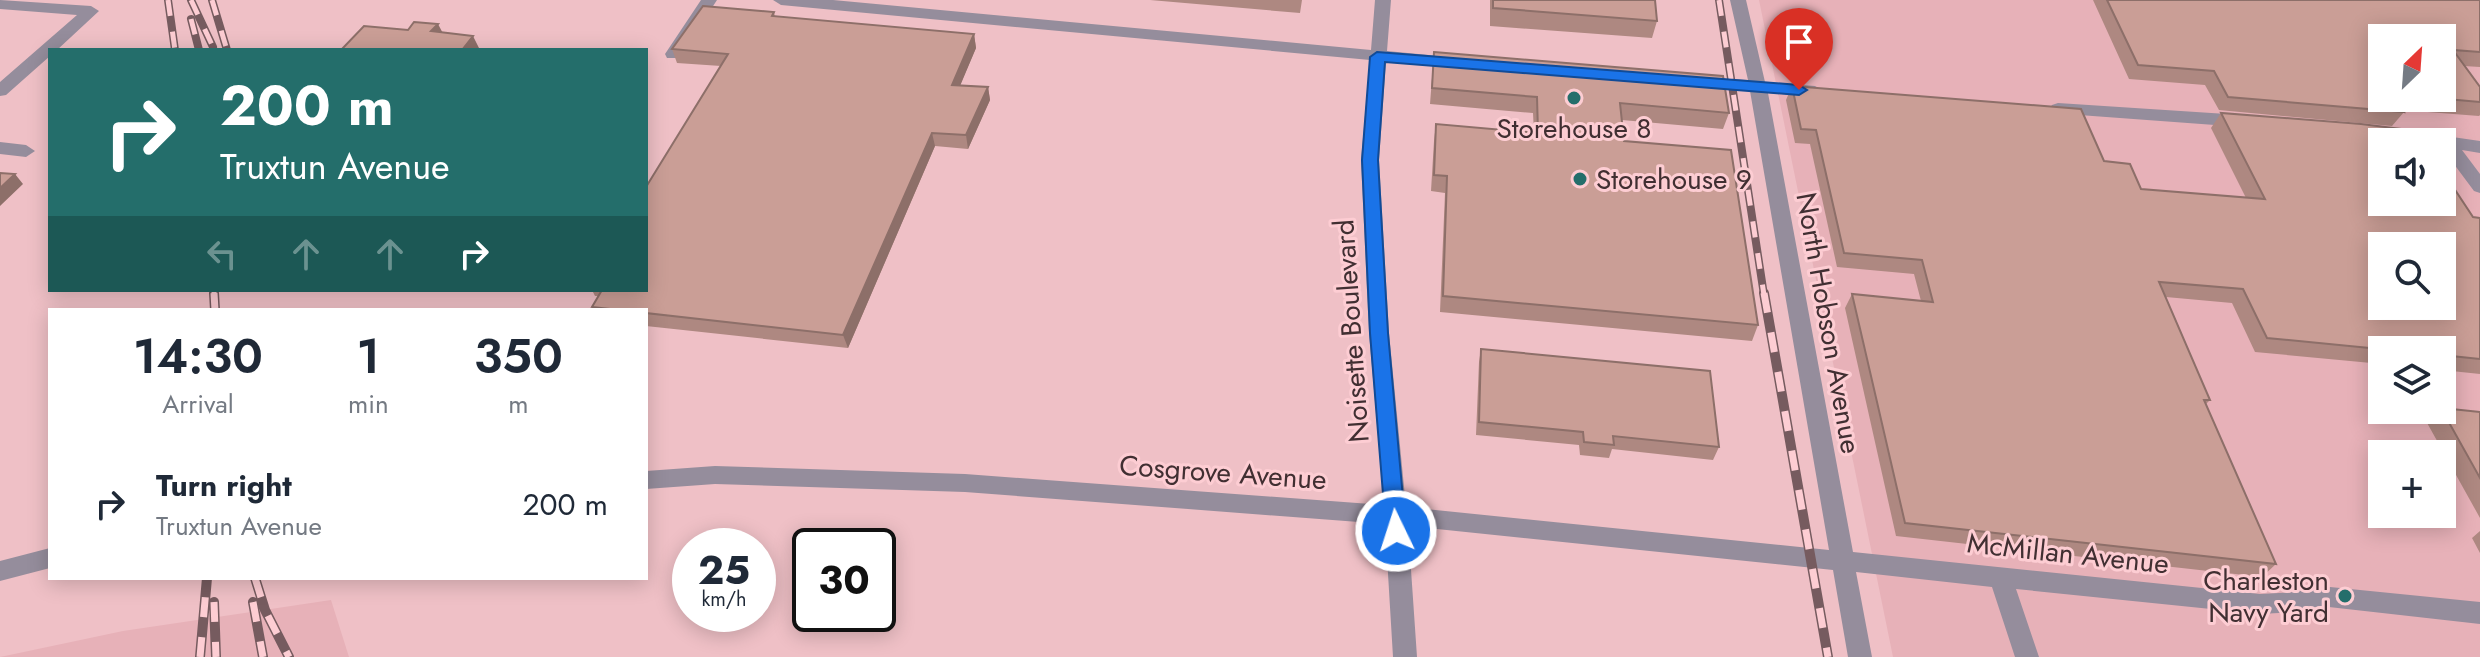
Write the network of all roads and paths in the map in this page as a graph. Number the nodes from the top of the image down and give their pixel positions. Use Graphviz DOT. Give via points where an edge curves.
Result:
graph roads {
  1 [pos="709,0"];
  2 [pos="781,0"];
  3 [pos="1383,0"];
  4 [pos="1738,0"];
  5 [pos="0,4"];
  6 [pos="673,54"];
  7 [pos="1377,57"];
  8 [pos="1481,65"];
  9 [pos="8,74"];
  10 [pos="1685,81"];
  11 [pos="1758,87"];
  12 [pos="0,91"];
  13 [pos="1832,92"];
  14 [pos="2033,107"];
  15 [pos="2261,123"];
  16 [pos="2456,143"];
  17 [pos="2480,147"];
  18 [pos="0,148"];
  19 [pos="26,151"];
  20 [pos="2456,155"];
  21 [pos="2480,187"];
  22 [pos="648,480"];
  23 [pos="1395,515"];
  24 [pos="48,559"];
  25 [pos="1841,563"];
  26 [pos="0,571"];
  27 [pos="2000,577"];
  28 [pos="2480,613"];
  29 [pos="1405,657"];
  30 [pos="1860,657"];
  31 [pos="2027,657"];
  1 -- 6 [label="street"];
  2 -- 7 [label="street"];
  3 -- 7 [label="street, Noisette Boulevard"];
  4 -- 11 [label="street, North Hobson Avenue"];
  5 -- 9 [label="street" via="91,11"];
  7 -- 8 [label="street"];
  7 -- 23 [label="street, Noisette Boulevard" via="1370,160"];
  9 -- 12 [label="street"];
  10 -- 11 [label="street"];
  11 -- 13 [label="street"];
  11 -- 25 [label="street, North Hobson Avenue"];
  14 -- 15 [label="street"];
  16 -- 17 [label="street"];
  18 -- 19 [label="street"];
  20 -- 21 [label="street"];
  22 -- 23 [label="street, Cosgrove Avenue" via="715,475 965,483"];
  23 -- 25 [label="street, Cosgrove Avenue"];
  23 -- 29 [label="street, Noisette Boulevard"];
  24 -- 26 [label="street"];
  25 -- 27 [label="street, McMillan Avenue"];
  25 -- 30 [label="street, North Hobson Avenue"];
  27 -- 28 [label="street, McMillan Avenue" via="2260,604 2320,596"];
  27 -- 31 [label="street"];
}
